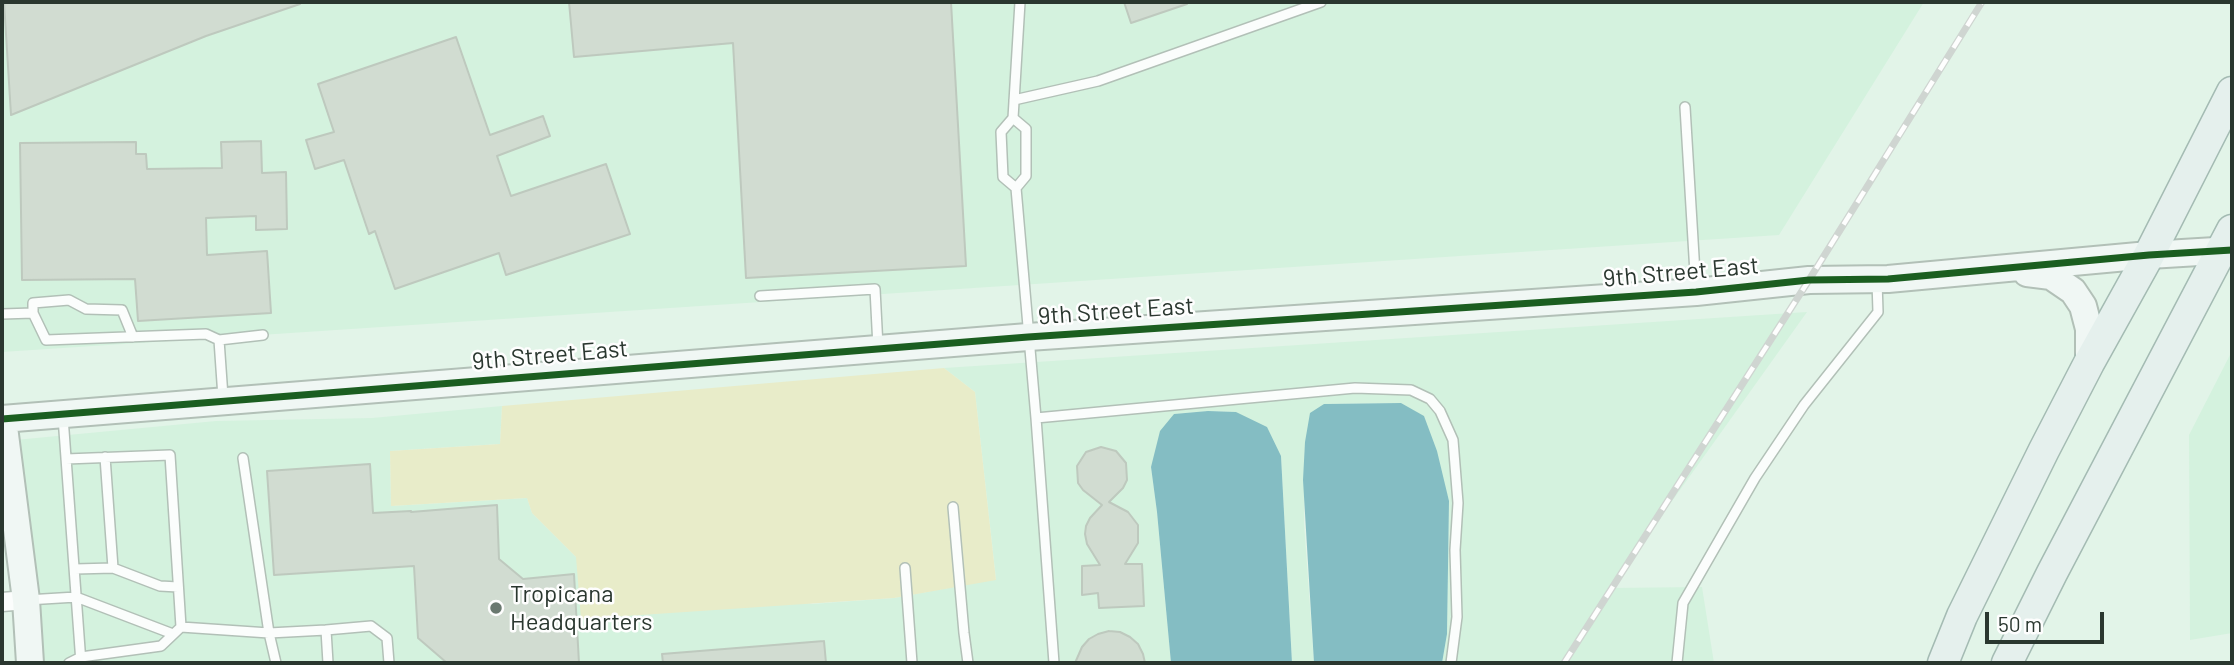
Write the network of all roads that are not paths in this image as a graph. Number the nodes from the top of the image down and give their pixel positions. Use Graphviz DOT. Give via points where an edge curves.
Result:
graph roads {
  1 [pos="1020,2"];
  2 [pos="1321,2"];
  3 [pos="2232,92"];
  4 [pos="1014,100"];
  5 [pos="1685,107"];
  6 [pos="1013,118"];
  7 [pos="1016,188"];
  8 [pos="2229,244"];
  9 [pos="2149,256"];
  10 [pos="2001,269"];
  11 [pos="1877,280"];
  12 [pos="1696,292"];
  13 [pos="760,296"];
  14 [pos="33,313"];
  15 [pos="2,314"];
  16 [pos="263,335"];
  17 [pos="134,337"];
  18 [pos="1028,337"];
  19 [pos="219,340"];
  20 [pos="879,349"];
  21 [pos="2089,363"];
  22 [pos="223,401"];
  23 [pos="2,414"];
  24 [pos="63,414"];
  25 [pos="1036,418"];
  26 [pos="105,457"];
  27 [pos="243,458"];
  28 [pos="66,459"];
  29 [pos="953,507"];
  30 [pos="113,568"];
  31 [pos="905,568"];
  32 [pos="75,569"];
  33 [pos="178,587"];
  34 [pos="76,597"];
  35 [pos="14,601"];
  36 [pos="181,626"];
  37 [pos="326,630"];
  38 [pos="269,633"];
  39 [pos="173,634"];
  40 [pos="81,660"];
  41 [pos="30,663"];
  42 [pos="69,663"];
  43 [pos="276,663"];
  44 [pos="328,663"];
  45 [pos="389,663"];
  46 [pos="912,663"];
  47 [pos="968,663"];
  48 [pos="1054,663"];
  49 [pos="1451,663"];
  50 [pos="1676,663"];
  51 [pos="1943,663"];
  52 [pos="2007,663"];
  1 -- 4 [label="lane"];
  2 -- 4 [label="lane" via="1098,81"];
  3 -- 9 [label="main road"];
  4 -- 6 [label="lane"];
  5 -- 12 [label="lane"];
  6 -- 7 [label="lane" via="1026,129 1026,176"];
  6 -- 7 [label="lane" via="1001,132 1003,177"];
  7 -- 18 [label="lane"];
  8 -- 9 [label="street, 9th Street East"];
  8 -- 52 [label="main road"];
  9 -- 10 [label="street, 9th Street East"];
  9 -- 21 [label="main road"];
  10 -- 11 [label="street, 9th Street East"];
  10 -- 21 [label="street" via="2050,276 2073,291 2089,329"];
  11 -- 12 [label="street, 9th Street East" via="1809,280"];
  11 -- 50 [label="lane" via="1878,312 1804,405 1755,478 1683,603"];
  12 -- 18 [label="street, 9th Street East"];
  13 -- 20 [label="lane" via="876,289"];
  14 -- 15 [label="lane"];
  14 -- 17 [label="lane" via="46,340"];
  14 -- 17 [label="lane" via="33,303 69,300 86,309 122,310"];
  16 -- 19 [label="lane"];
  17 -- 19 [label="lane" via="206,334"];
  18 -- 20 [label="street, 9th Street East"];
  18 -- 25 [label="lane"];
  19 -- 22 [label="lane"];
  20 -- 22 [label="street, 9th Street East"];
  21 -- 51 [label="main road" via="1991,556"];
  22 -- 24 [label="street, 9th Street East"];
  23 -- 24 [label="street, 9th Street East"];
  23 -- 35 [label="street"];
  24 -- 28 [label="lane"];
  25 -- 48 [label="lane"];
  25 -- 49 [label="lane" via="1354,388 1411,390 1430,399 1452,440 1458,503 1457,617"];
  26 -- 28 [label="lane"];
  26 -- 30 [label="lane"];
  26 -- 33 [label="lane" via="170,455"];
  27 -- 38 [label="lane"];
  28 -- 32 [label="lane"];
  29 -- 47 [label="lane"];
  30 -- 32 [label="lane"];
  30 -- 33 [label="lane" via="160,586"];
  31 -- 46 [label="lane"];
  32 -- 34 [label="lane"];
  33 -- 36 [label="lane"];
  34 -- 35 [label="lane"];
  34 -- 39 [label="lane"];
  34 -- 40 [label="lane"];
  35 -- 41 [label="street"];
  36 -- 38 [label="lane"];
  36 -- 39 [label="lane"];
  37 -- 38 [label="lane"];
  37 -- 44 [label="lane"];
  37 -- 45 [label="lane" via="371,626 387,638"];
  38 -- 43 [label="lane"];
  39 -- 40 [label="lane" via="161,646"];
  40 -- 42 [label="lane"];
}
